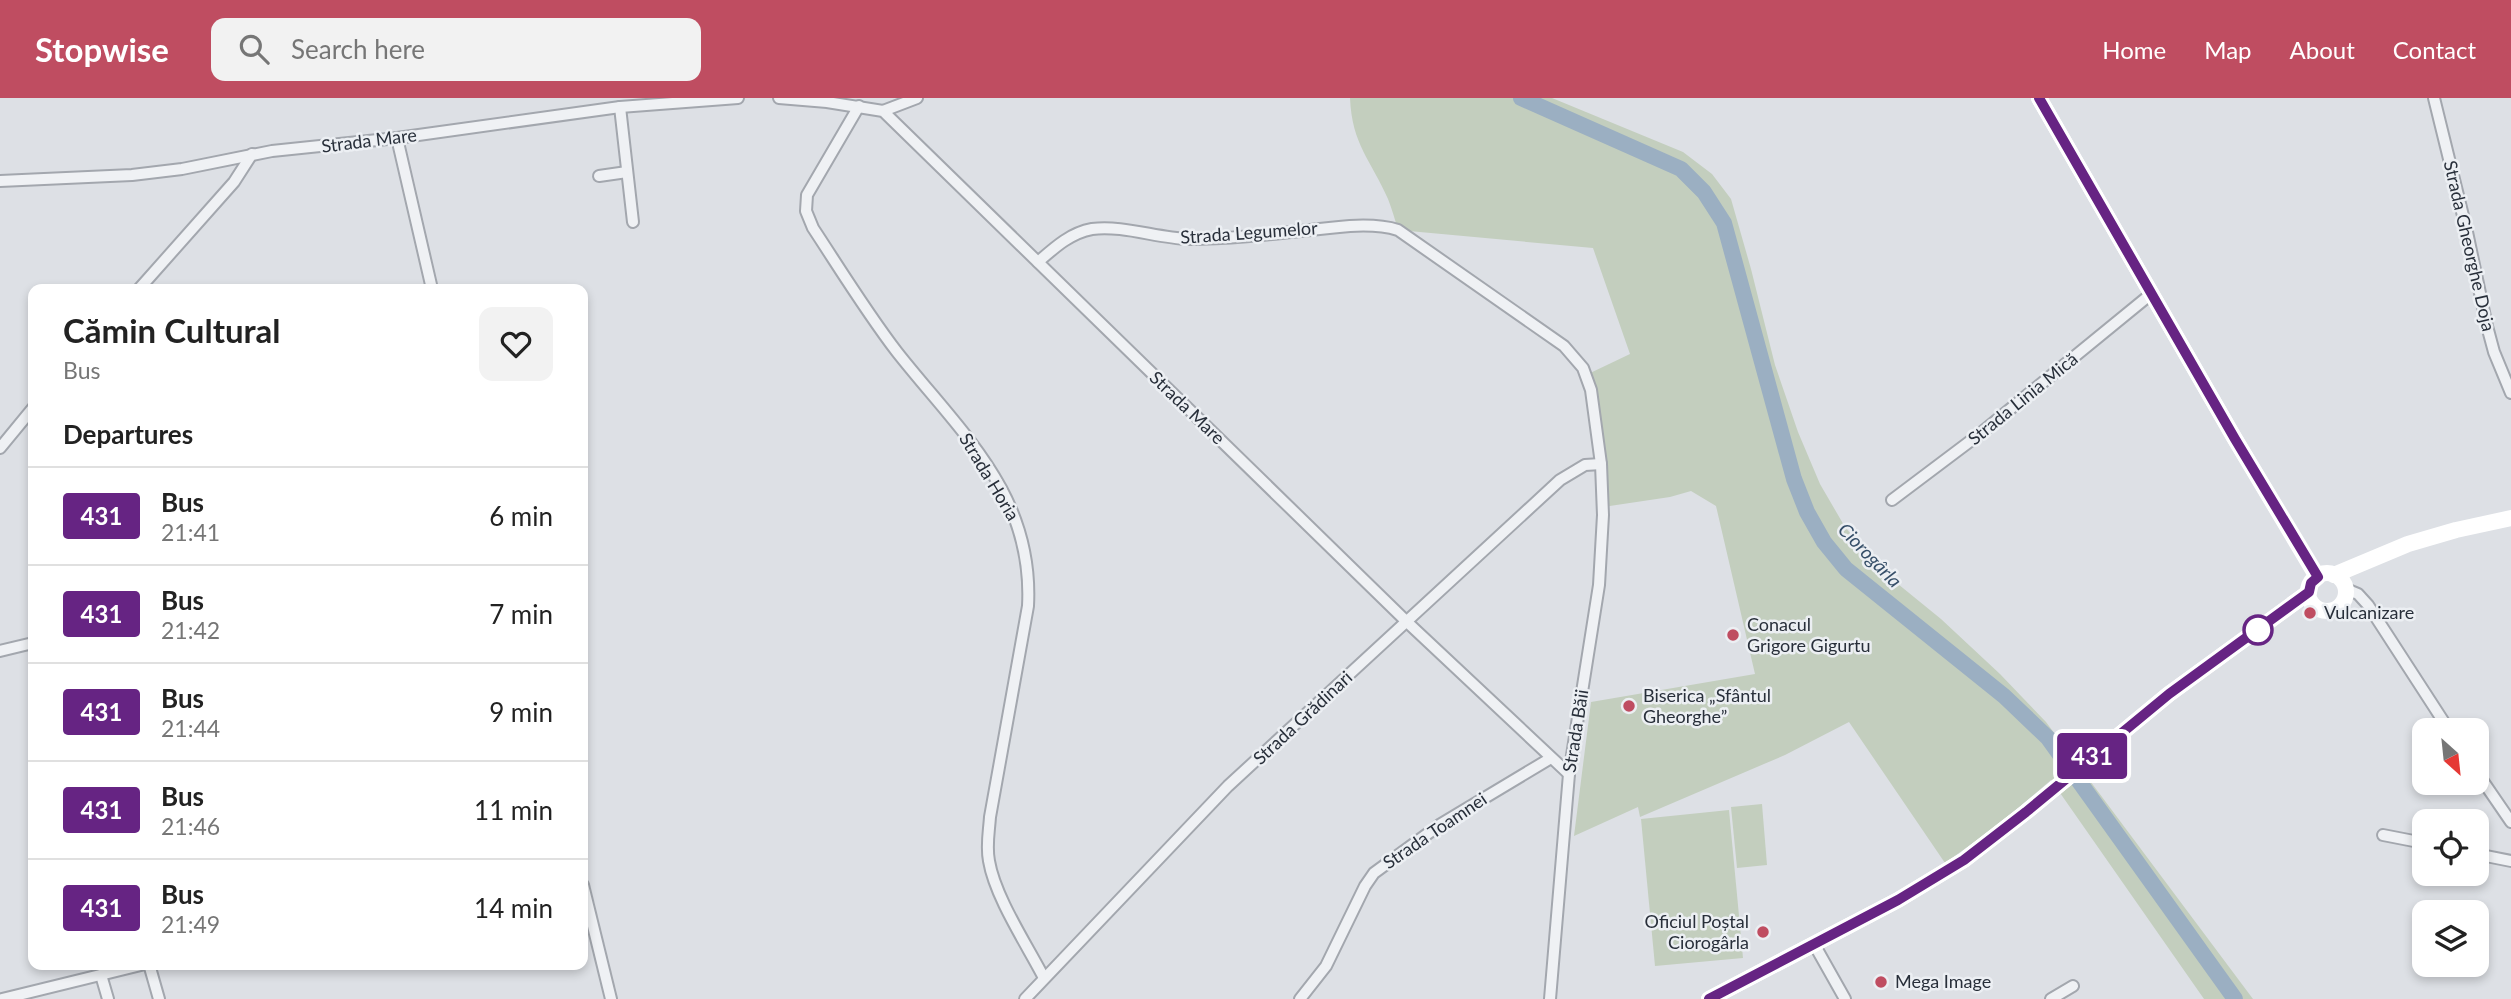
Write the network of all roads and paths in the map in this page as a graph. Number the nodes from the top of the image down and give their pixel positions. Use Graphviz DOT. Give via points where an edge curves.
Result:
graph roads {
  1 [pos="738,98"];
  2 [pos="779,98"];
  3 [pos="917,98"];
  4 [pos="2039,98"];
  5 [pos="2434,98"];
  6 [pos="859,106"];
  7 [pos="620,107"];
  8 [pos="883,111"];
  9 [pos="397,138"];
  10 [pos="252,154"];
  11 [pos="627,172"];
  12 [pos="599,176"];
  13 [pos="0,181"];
  14 [pos="633,222"];
  15 [pos="1387,227"];
  16 [pos="1038,262"];
  17 [pos="143,284"];
  18 [pos="431,284"];
  19 [pos="2151,293"];
  20 [pos="2511,393"];
  21 [pos="28,414"];
  22 [pos="0,448"];
  23 [pos="1601,464"];
  24 [pos="1892,500"];
  25 [pos="2511,518"];
  26 [pos="2318,577"];
  27 [pos="2342,583"];
  28 [pos="2311,598"];
  29 [pos="1407,622"];
  30 [pos="28,644"];
  31 [pos="0,651"];
  32 [pos="2441,718"];
  33 [pos="1551,758"];
  34 [pos="1569,774"];
  35 [pos="2489,790"];
  36 [pos="2511,822"];
  37 [pos="2383,835"];
  38 [pos="2412,841"];
  39 [pos="2489,857"];
  40 [pos="2511,861"];
  41 [pos="588,905"];
  42 [pos="1814,944"];
  43 [pos="122,970"];
  44 [pos="149,970"];
  45 [pos="101,975"];
  46 [pos="1044,978"];
  47 [pos="2073,986"];
  48 [pos="2,999"];
  49 [pos="107,999"];
  50 [pos="159,999"];
  51 [pos="611,999"];
  52 [pos="1025,999"];
  53 [pos="1300,999"];
  54 [pos="1550,999"];
  55 [pos="1709,999"];
  56 [pos="1845,999"];
  57 [pos="2050,999"];
  1 -- 7 [label="street, Strada Mare"];
  2 -- 6 [label="street"];
  3 -- 8 [label="street"];
  4 -- 19 [label="main road"];
  5 -- 20 [label="street, Strada Gheorghe Doja" via="2487,326"];
  6 -- 8 [label="street"];
  6 -- 46 [label="street, Strada Horia" via="807,195 806,211 877,325 987,466 1021,531 1028,606 990,817 989,860 998,889"];
  7 -- 9 [label="street, Strada Mare"];
  7 -- 11 [label="street"];
  8 -- 16 [label="street, Strada Mare"];
  9 -- 10 [label="street, Strada Mare"];
  9 -- 18 [label="street"];
  10 -- 13 [label="street, Strada Mare" via="132,175"];
  10 -- 17 [label="street"];
  11 -- 12 [label="street"];
  11 -- 14 [label="street"];
  15 -- 16 [label="street, Strada Legumelor" via="1207,239 1093,229 1062,242"];
  15 -- 23 [label="street, Strada Băii" via="1398,230 1564,346 1583,368 1591,390"];
  16 -- 29 [label="street, Strada Mare"];
  19 -- 24 [label="street, Strada Linia Mică"];
  19 -- 26 [label="main road"];
  21 -- 22 [label="street"];
  23 -- 29 [label="street, Strada Grădinari" via="1585,465 1560,480"];
  23 -- 34 [label="street, Strada Băii" via="1599,585"];
  25 -- 27 [label="main road" via="2426,538 2381,555"];
  26 -- 27 [label="main road" via="2326,574"];
  26 -- 28 [label="main road" via="2311,583"];
  27 -- 28 [label="main road" via="2344,600 2336,609 2323,611"];
  27 -- 32 [label="street" via="2368,605"];
  28 -- 42 [label="main road" via="2169,694 1941,875"];
  29 -- 33 [label="street, Strada Mare"];
  29 -- 46 [label="street, Strada Grădinari" via="1228,786"];
  30 -- 31 [label="street"];
  33 -- 34 [label="street, Strada Mare"];
  33 -- 53 [label="street, Strada Toamnei" via="1441,824 1374,873 1326,966"];
  34 -- 54 [label="street, Strada Băii"];
  35 -- 36 [label="street"];
  37 -- 38 [label="street"];
  39 -- 40 [label="street"];
  41 -- 51 [label="street"];
  42 -- 55 [label="main road"];
  42 -- 56 [label="street"];
  43 -- 45 [label="street"];
  44 -- 50 [label="street"];
  45 -- 48 [label="street"];
  45 -- 49 [label="street"];
  46 -- 52 [label="street, Strada Grădinari"];
  47 -- 57 [label="street"];
}
